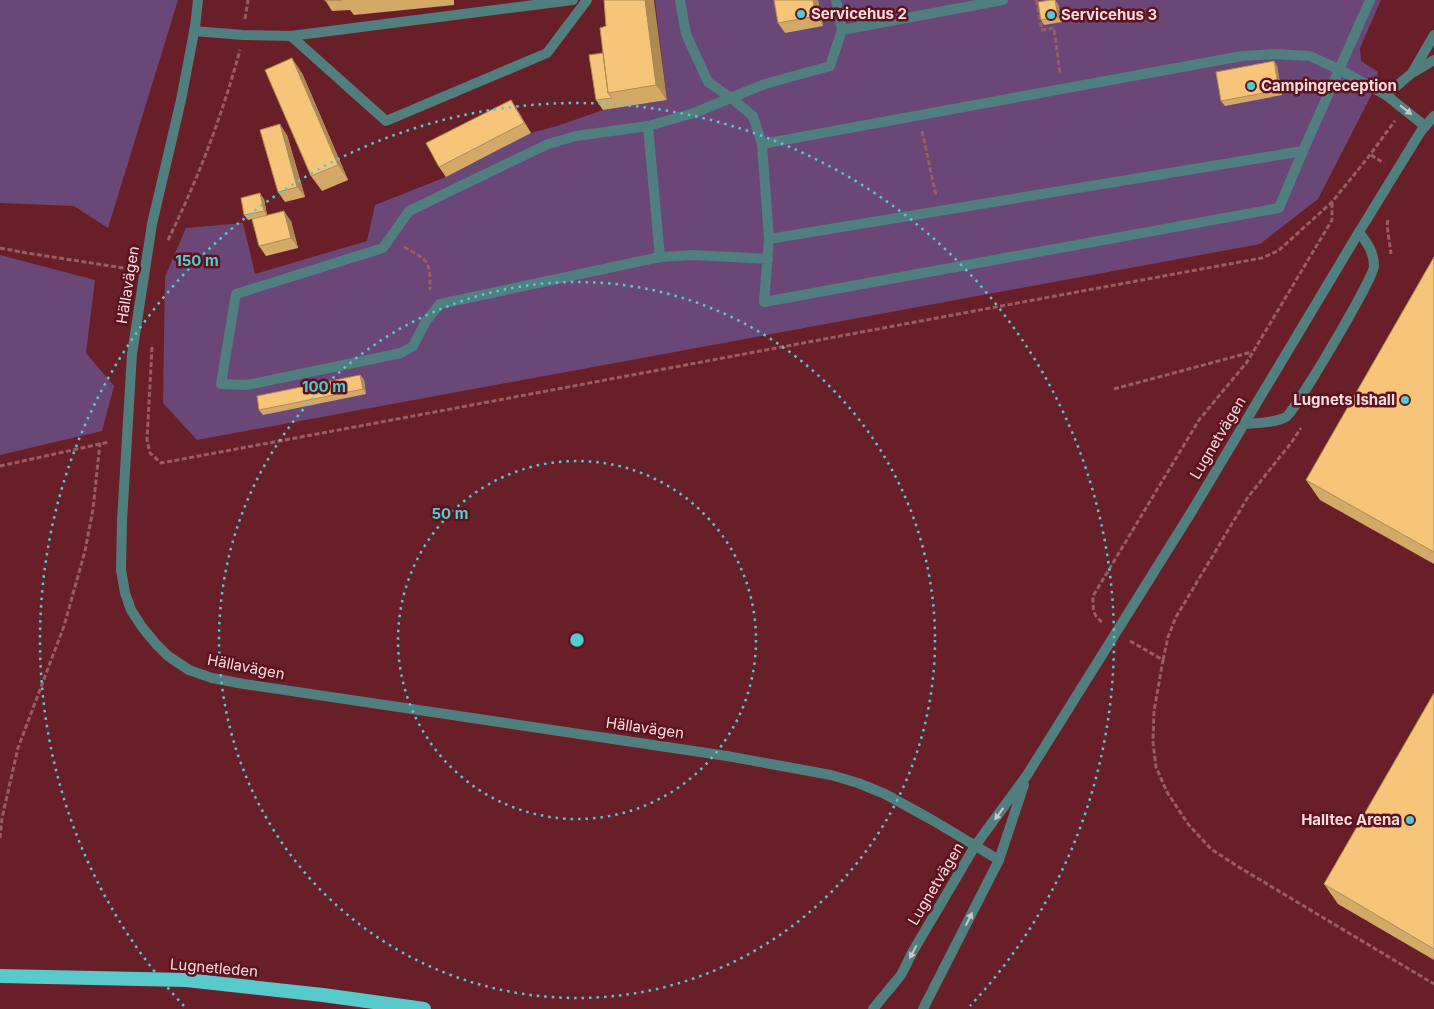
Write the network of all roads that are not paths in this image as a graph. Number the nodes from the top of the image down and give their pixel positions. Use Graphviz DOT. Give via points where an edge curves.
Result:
graph roads {
  1 [pos="198,0"];
  2 [pos="573,0"];
  3 [pos="587,0"];
  4 [pos="680,0"];
  5 [pos="836,0"];
  6 [pos="1004,0"];
  7 [pos="1370,0"];
  8 [pos="842,30"];
  9 [pos="194,31"];
  10 [pos="1434,35"];
  11 [pos="291,36"];
  12 [pos="1434,60"];
  13 [pos="1340,70"];
  14 [pos="1412,73"];
  15 [pos="1386,94"];
  16 [pos="731,98"];
  17 [pos="1434,116"];
  18 [pos="648,126"];
  19 [pos="1426,126"];
  20 [pos="762,144"];
  21 [pos="1303,151"];
  22 [pos="1359,232"];
  23 [pos="769,240"];
  24 [pos="660,257"];
  25 [pos="768,260"];
  26 [pos="1245,424"];
  27 [pos="1027,775"];
  28 [pos="975,846"];
  29 [pos="999,860"];
  30 [pos="0,976"];
  31 [pos="424,1009"];
  32 [pos="873,1009"];
  33 [pos="923,1009"];
  1 -- 9 [label="street, Hällavägen"];
  2 -- 11 [label="street"];
  3 -- 11 [label="street" via="547,53 386,121"];
  4 -- 16 [label="street" via="686,34 708,82"];
  5 -- 8 [label="street"];
  6 -- 8 [label="street"];
  7 -- 13 [label="street"];
  8 -- 16 [label="street" via="830,66 765,84"];
  9 -- 11 [label="street"];
  9 -- 28 [label="street, Hällavägen" via="152,224 132,354 121,570 131,610 156,644 189,670 212,678 727,756 831,775 885,794"];
  10 -- 14 [label="street"];
  12 -- 14 [label="street"];
  13 -- 15 [label="street"];
  13 -- 20 [label="street" via="1310,56 1242,56"];
  13 -- 21 [label="street"];
  14 -- 15 [label="street"];
  15 -- 19 [label="street, one-way"];
  16 -- 18 [label="street" via="694,114"];
  16 -- 20 [label="street" via="753,116"];
  17 -- 19 [label="street, Lugnetvägen"];
  18 -- 24 [label="street"];
  18 -- 24 [label="street" via="576,136 548,144 409,211 383,248 236,294 221,384 247,385 401,353 413,346 426,321 440,304"];
  19 -- 22 [label="street, Lugnetvägen"];
  20 -- 23 [label="street"];
  21 -- 23 [label="street"];
  21 -- 25 [label="street" via="1279,208 764,302"];
  22 -- 26 [label="street, Lugnetvägen"];
  22 -- 26 [label="street" via="1372,250 1374,267 1320,366 1287,416"];
  23 -- 25 [label="street"];
  24 -- 25 [label="street" via="693,255"];
  26 -- 27 [label="street, Lugnetvägen"];
  27 -- 28 [label="street, Lugnetvägen, one-way"];
  27 -- 29 [label="street, Lugnetvägen"];
  28 -- 29 [label="street, Hällavägen"];
  28 -- 32 [label="street, Lugnetvägen, one-way" via="901,975"];
  33 -- 29 [label="street, Lugnetvägen, one-way"];
  30 -- 31 [label="highway, Lugnetleden" via="186,980"];
}
